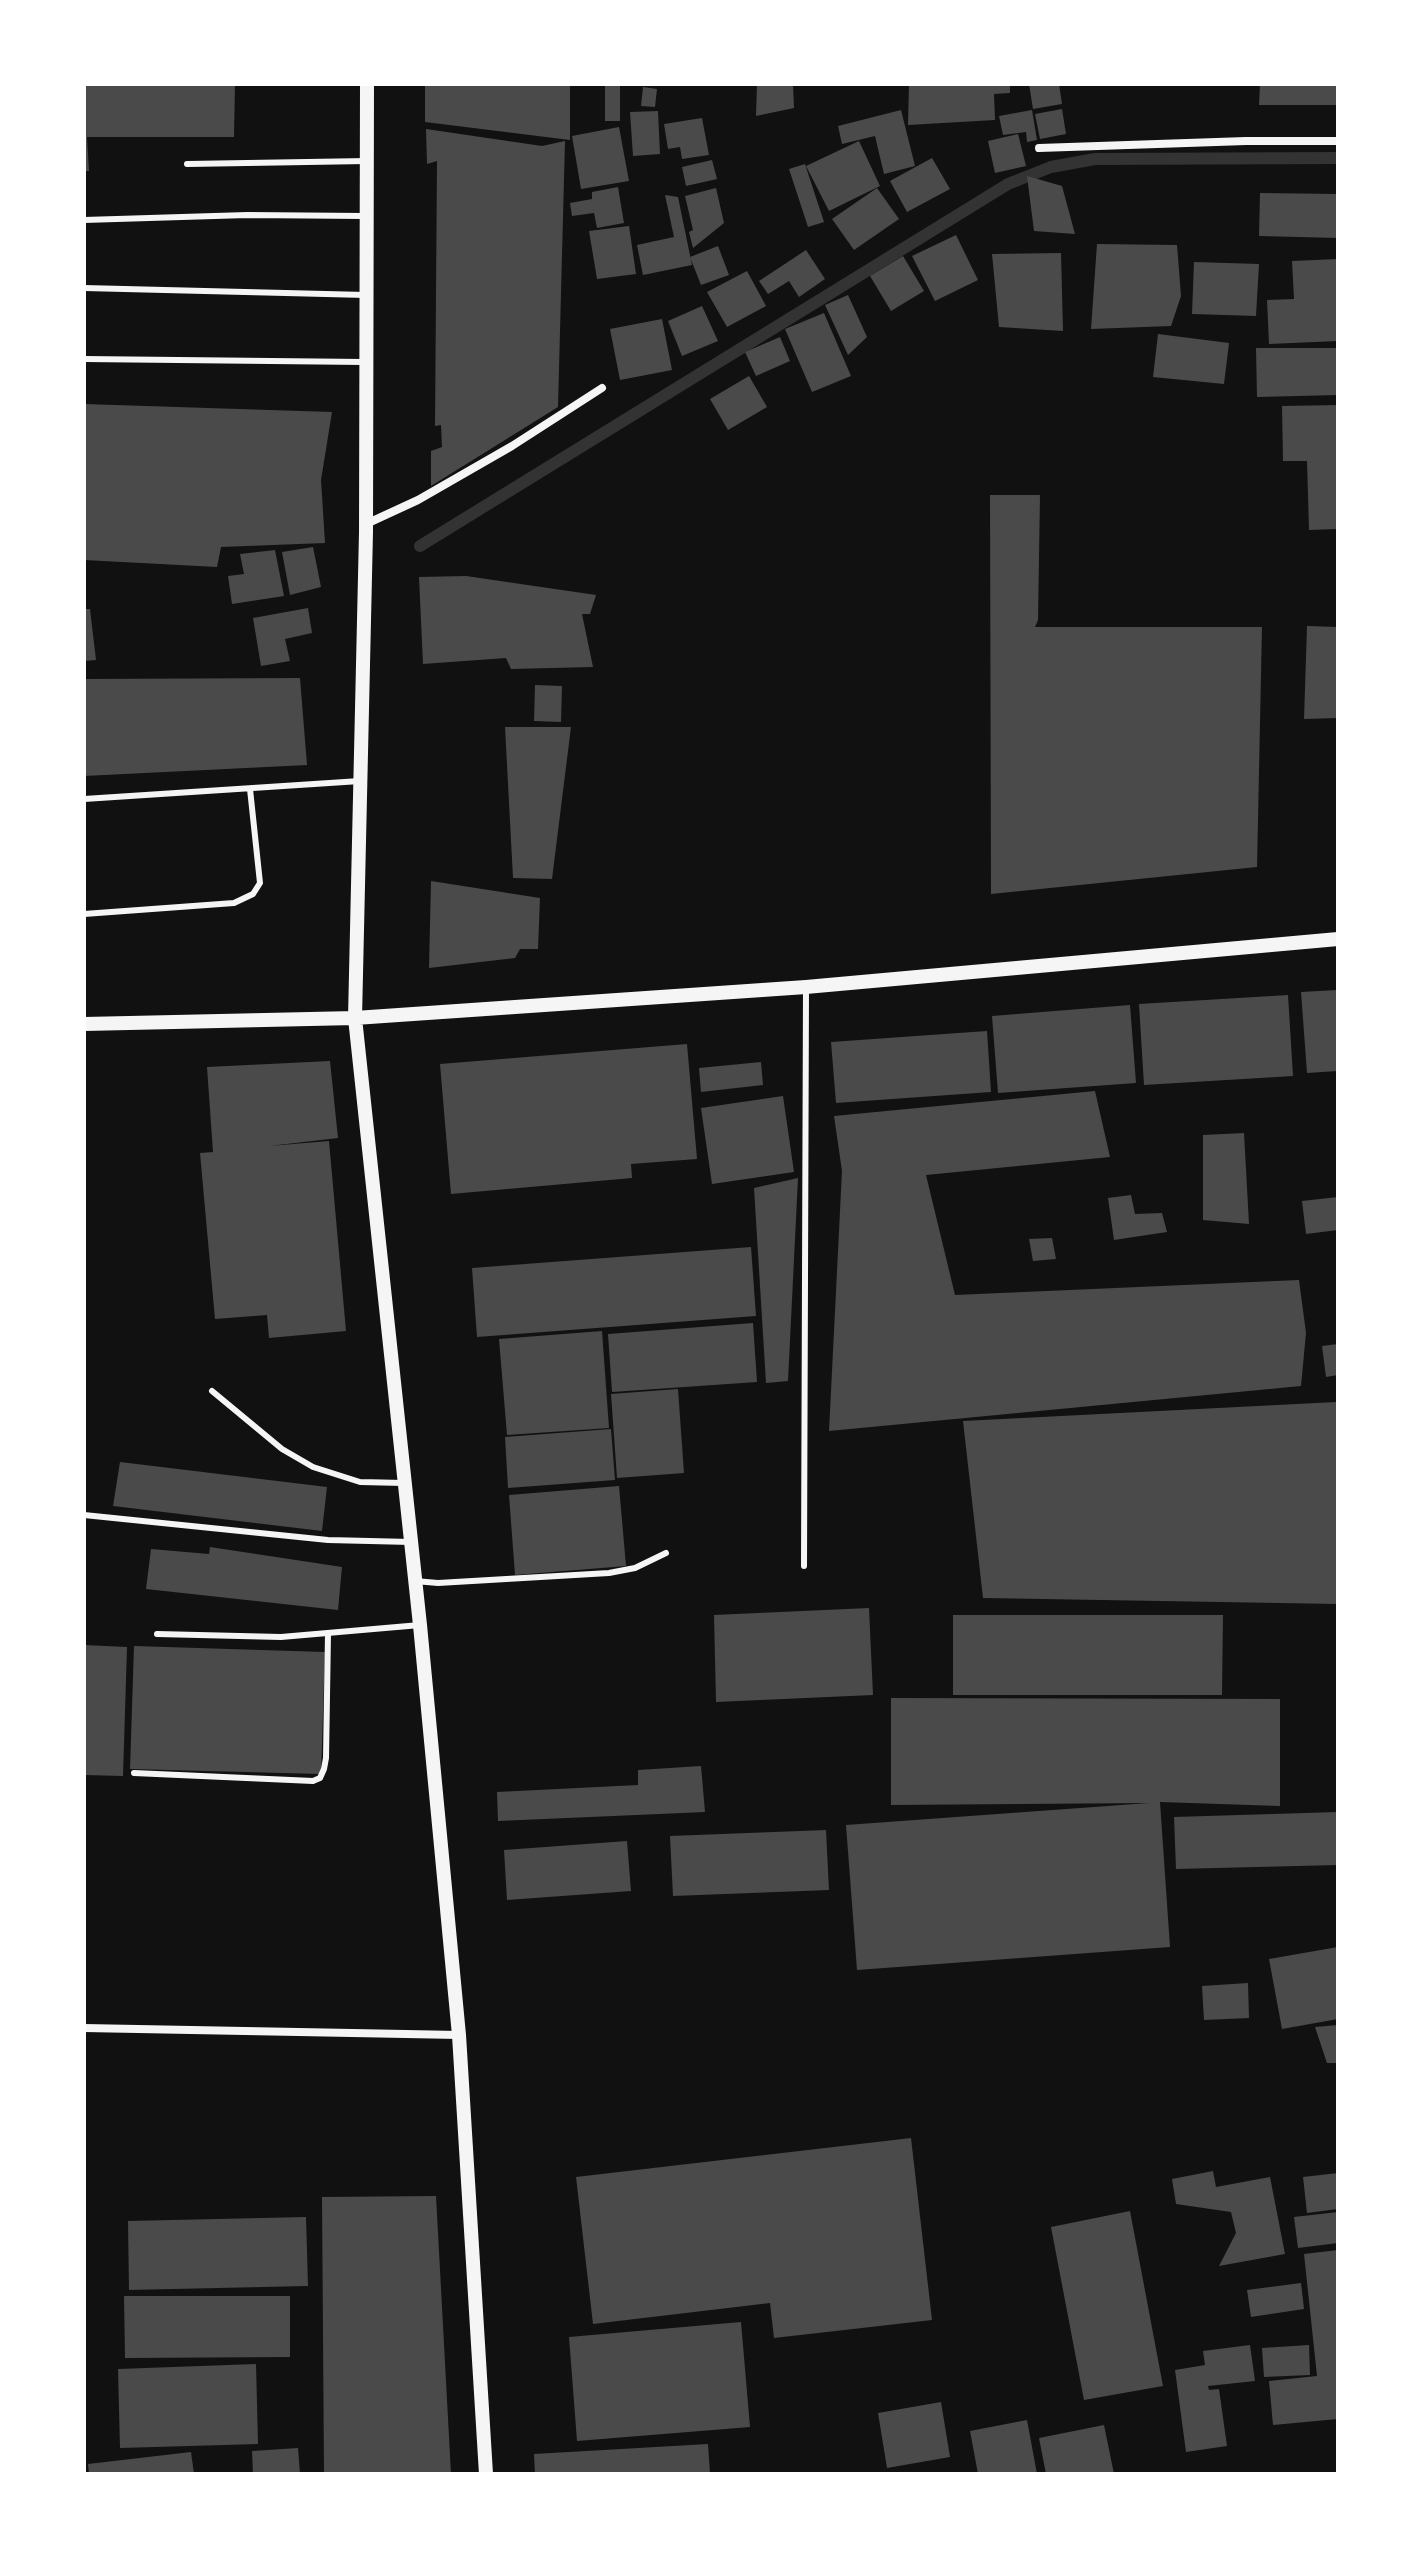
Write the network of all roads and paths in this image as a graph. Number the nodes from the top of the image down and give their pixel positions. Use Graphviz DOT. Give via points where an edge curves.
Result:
graph roads {
  1 [pos="367,84"];
  2 [pos="1338,141"];
  3 [pos="1039,148"];
  4 [pos="367,161"];
  5 [pos="187,164"];
  6 [pos="365,216"];
  7 [pos="84,220"];
  8 [pos="84,288"];
  9 [pos="366,295"];
  10 [pos="84,359"];
  11 [pos="366,362"];
  12 [pos="602,388"];
  13 [pos="365,525"];
  14 [pos="360,781"];
  15 [pos="250,789"];
  16 [pos="84,799"];
  17 [pos="84,914"];
  18 [pos="1338,939"];
  19 [pos="806,987"];
  20 [pos="355,1018"];
  21 [pos="84,1024"];
  22 [pos="212,1391"];
  23 [pos="405,1483"];
  24 [pos="84,1515"];
  25 [pos="411,1542"];
  26 [pos="666,1553"];
  27 [pos="804,1566"];
  28 [pos="415,1581"];
  29 [pos="420,1625"];
  30 [pos="157,1634"];
  31 [pos="328,1634"];
  32 [pos="134,1773"];
  33 [pos="84,2028"];
  34 [pos="459,2035"];
  35 [pos="486,2474"];
  1 -- 4 [label="street"];
  2 -- 3 [label="street"];
  4 -- 5 [label="lane"];
  4 -- 6 [label="street"];
  6 -- 7 [label="lane"];
  6 -- 9 [label="street"];
  8 -- 9 [label="lane"];
  9 -- 11 [label="street"];
  10 -- 11 [label="lane"];
  11 -- 13 [label="street"];
  12 -- 13 [label="street" via="512,446"];
  13 -- 14 [label="street"];
  14 -- 15 [label="lane"];
  14 -- 20 [label="street"];
  15 -- 16 [label="lane"];
  15 -- 17 [label="lane" via="260,883 253,894 234,903"];
  18 -- 19 [label="street"];
  19 -- 20 [label="street"];
  19 -- 27 [label="lane"];
  20 -- 21 [label="street"];
  20 -- 23 [label="street"];
  22 -- 23 [label="lane" via="282,1449 313,1467 360,1482"];
  23 -- 25 [label="street"];
  24 -- 25 [label="lane" via="328,1540"];
  25 -- 28 [label="street"];
  26 -- 28 [label="lane" via="609,1573"];
  28 -- 29 [label="street"];
  29 -- 31 [label="lane"];
  29 -- 34 [label="street"];
  30 -- 31 [label="lane"];
  31 -- 32 [label="lane" via="326,1758 320,1778"];
  33 -- 34 [label="street"];
  34 -- 35 [label="street"];
}
